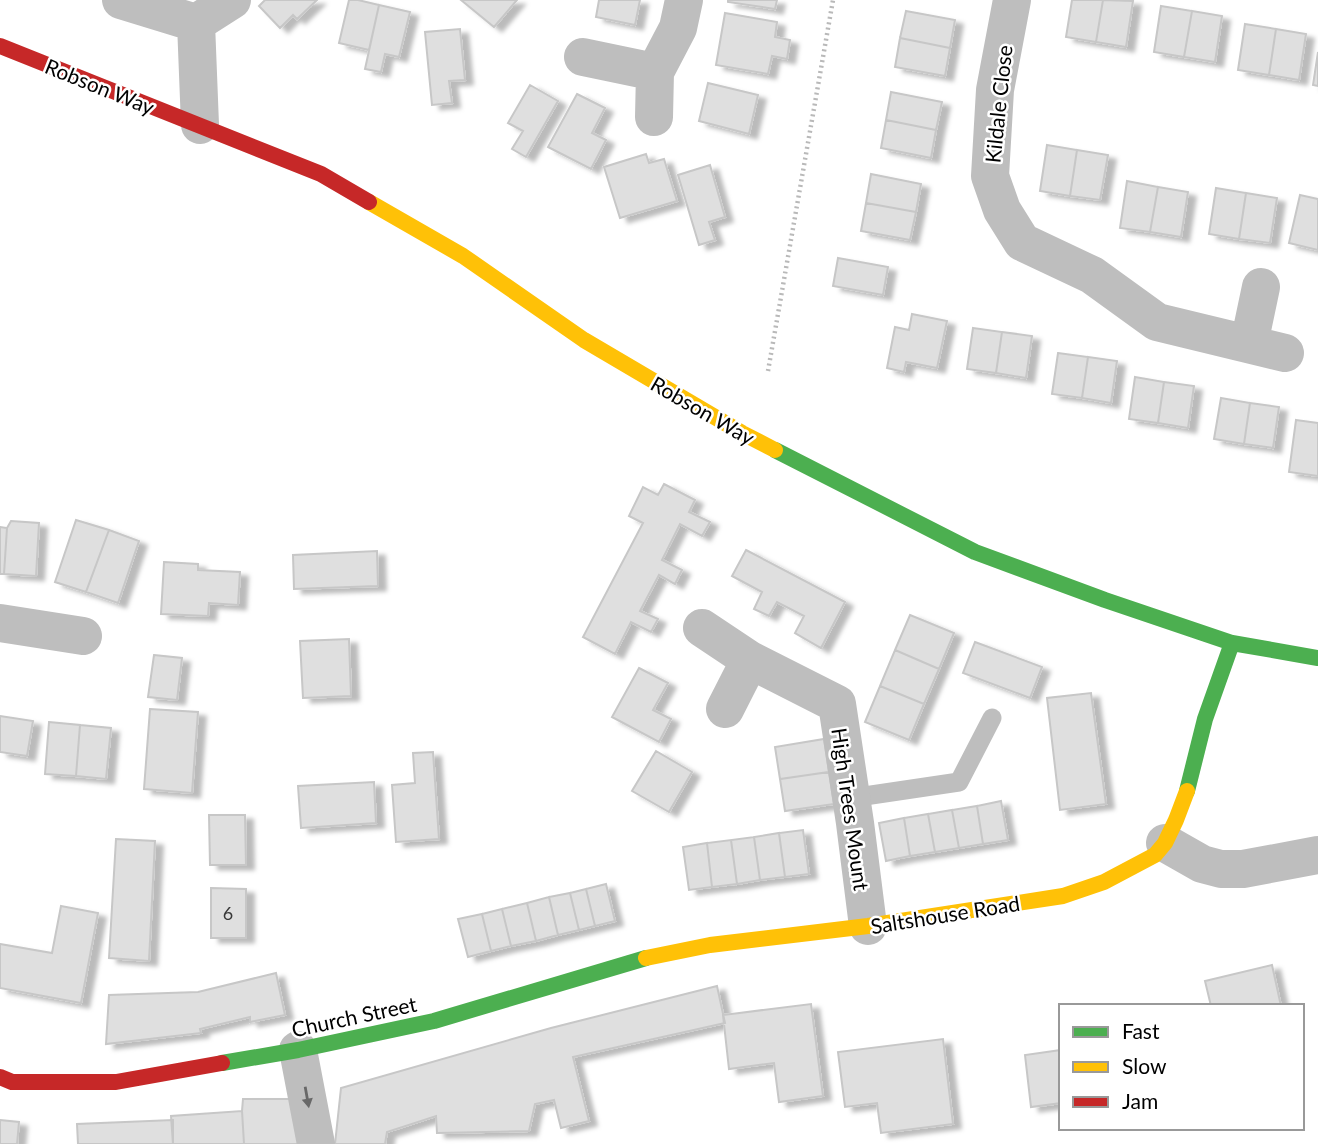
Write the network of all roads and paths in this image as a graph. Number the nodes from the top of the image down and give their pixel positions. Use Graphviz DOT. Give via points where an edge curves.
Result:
graph roads {
  1 [pos="121,0"];
  2 [pos="232,0"];
  3 [pos="684,0"];
  4 [pos="833,0"];
  5 [pos="1012,0"];
  6 [pos="196,23"];
  7 [pos="0,46"];
  8 [pos="583,57"];
  9 [pos="655,72"];
  10 [pos="654,117"];
  11 [pos="200,125"];
  12 [pos="1261,287"];
  13 [pos="1248,344"];
  14 [pos="1285,353"];
  15 [pos="768,370"];
  16 [pos="0,623"];
  17 [pos="702,628"];
  18 [pos="83,636"];
  19 [pos="1232,643"];
  20 [pos="1318,658"];
  21 [pos="750,660"];
  22 [pos="725,709"];
  23 [pos="992,718"];
  24 [pos="851,798"];
  25 [pos="1165,843"];
  26 [pos="1318,855"];
  27 [pos="868,926"];
  28 [pos="710,945"];
  29 [pos="298,1050"];
  30 [pos="0,1077"];
  31 [pos="316,1144"];
  1 -- 6 [label="street"];
  2 -- 6 [label="street"];
  3 -- 9 [label="street" via="678,29"];
  4 -- 15 [label="path"];
  5 -- 13 [label="street, Kildale Close" via="995,90 990,176 1002,210 1021,242 1093,275 1157,322"];
  6 -- 11 [label="street"];
  7 -- 11 [label="main road, Robson Way"];
  8 -- 9 [label="street"];
  9 -- 10 [label="street"];
  11 -- 19 [label="main road, Robson Way" via="321,174 463,256 584,340 669,391 975,552"];
  12 -- 13 [label="street"];
  13 -- 14 [label="street, Kildale Close"];
  16 -- 18 [label="street"];
  17 -- 21 [label="street, High Trees Mount"];
  19 -- 20 [label="main road"];
  19 -- 25 [label="main road, Saltshouse Road" via="1205,719 1185,798"];
  21 -- 22 [label="street"];
  21 -- 24 [label="street, High Trees Mount" via="836,704"];
  23 -- 24 [label="lane" via="959,782"];
  24 -- 27 [label="street, High Trees Mount"];
  25 -- 26 [label="street" via="1221,869"];
  25 -- 27 [label="main road, Saltshouse Road" via="1134,867 1063,896"];
  27 -- 28 [label="main road, Saltshouse Road"];
  28 -- 29 [label="main road, Church Street" via="605,968 434,1021"];
  29 -- 30 [label="main road, Church Street" via="116,1082 12,1082"];
  29 -- 31 [label="street, one-way"];
}
